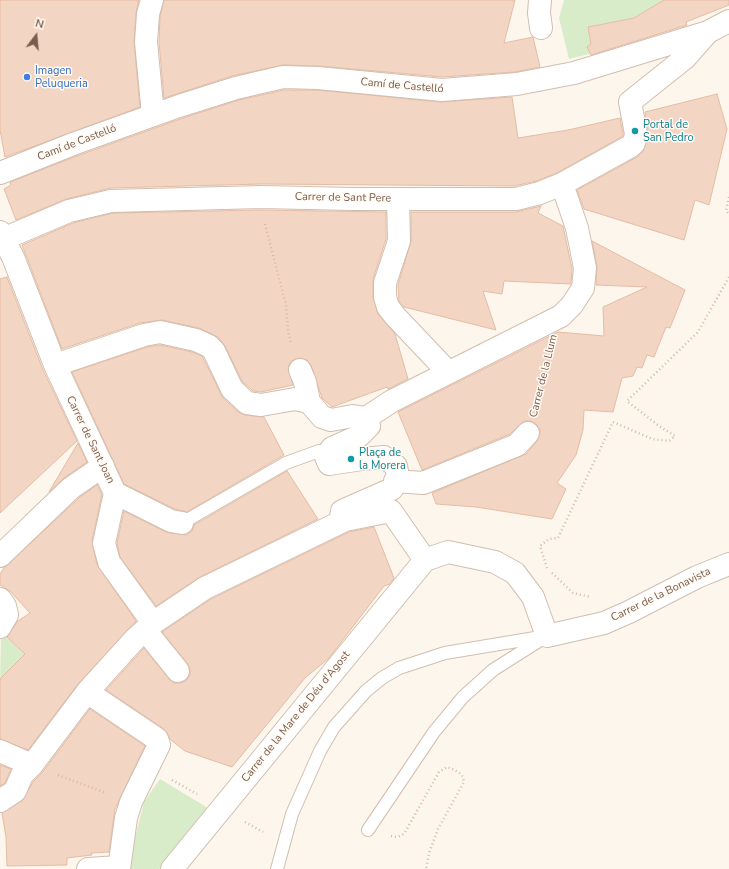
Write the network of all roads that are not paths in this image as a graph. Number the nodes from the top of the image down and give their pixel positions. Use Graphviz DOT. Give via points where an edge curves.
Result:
graph roads {
  1 [pos="152,0"];
  2 [pos="540,0"];
  3 [pos="729,21"];
  4 [pos="541,28"];
  5 [pos="708,32"];
  6 [pos="153,115"];
  7 [pos="0,173"];
  8 [pos="562,184"];
  9 [pos="398,199"];
  10 [pos="4,248"];
  11 [pos="55,365"];
  12 [pos="300,370"];
  13 [pos="448,372"];
  14 [pos="309,402"];
  15 [pos="366,418"];
  16 [pos="528,433"];
  17 [pos="329,452"];
  18 [pos="103,466"];
  19 [pos="395,482"];
  20 [pos="115,492"];
  21 [pos="345,520"];
  22 [pos="182,523"];
  23 [pos="0,556"];
  24 [pos="425,560"];
  25 [pos="729,564"];
  26 [pos="0,599"];
  27 [pos="149,626"];
  28 [pos="0,627"];
  29 [pos="547,636"];
  30 [pos="178,671"];
  31 [pos="87,692"];
  32 [pos="0,751"];
  33 [pos="32,766"];
  34 [pos="0,801"];
  35 [pos="368,830"];
  36 [pos="119,868"];
  37 [pos="88,869"];
  38 [pos="172,869"];
  39 [pos="277,869"];
  1 -- 6 [label="street" via="146,42"];
  2 -- 4 [label="street"];
  3 -- 5 [label="street"];
  5 -- 6 [label="street, Camí de Castelló" via="574,73 517,84 442,90 283,77 236,88"];
  5 -- 8 [label="street, Carrer de Sant Pere" via="685,58 630,102 636,134 634,143"];
  6 -- 7 [label="street, Camí de Castelló"];
  8 -- 9 [label="street, Carrer de Sant Pere" via="540,194 516,198"];
  8 -- 13 [label="street" via="578,233 586,276 580,293 561,316"];
  9 -- 10 [label="street, Carrer de Sant Pere" via="261,197 111,201 68,211"];
  9 -- 13 [label="street" via="399,240 385,283 385,297 388,307 395,316"];
  10 -- 11 [label="street, Carrer de Sant Joan"];
  11 -- 14 [label="street" via="160,332 196,340 209,346 214,351 232,389 247,403 261,405 295,399"];
  11 -- 18 [label="street, Carrer de Sant Joan"];
  12 -- 14 [label="street"];
  13 -- 15 [label="street" via="392,400"];
  14 -- 15 [label="street" via="322,417 331,420 353,416"];
  15 -- 17 [label="street" via="369,426 359,436 332,448"];
  16 -- 19 [label="street, Carrer de la Llum" via="518,445 423,484"];
  17 -- 19 [label="street" via="326,457 329,464 384,457 396,466 398,477"];
  17 -- 22 [label="lane, Carrer de Sant Joan" via="319,452 286,462"];
  18 -- 20 [label="street, Carrer de Sant Joan"];
  18 -- 23 [label="street" via="71,488"];
  19 -- 21 [label="street" via="392,489 342,511 341,517"];
  20 -- 22 [label="street, Carrer de Sant Joan" via="172,521"];
  20 -- 27 [label="street" via="104,542 108,562"];
  21 -- 24 [label="street" via="391,511"];
  21 -- 27 [label="street" via="205,588"];
  24 -- 29 [label="street" via="448,552 495,562 514,572 533,597"];
  24 -- 38 [label="street, Carrer de la Mare de Déu d'Agost"];
  25 -- 29 [label="street, Carrer de la Bonavista" via="604,623"];
  26 -- 28 [label="street" via="7,615"];
  27 -- 30 [label="street"];
  27 -- 31 [label="street"];
  29 -- 35 [label="lane" via="493,670 463,697 434,732"];
  29 -- 39 [label="lane" via="444,653 406,666 382,678 352,705 334,727 320,752 304,783 283,843"];
  31 -- 33 [label="street"];
  31 -- 36 [label="street" via="157,739 159,745 131,802 126,818"];
  32 -- 33 [label="street"];
  33 -- 34 [label="street" via="22,775 15,791"];
  36 -- 37 [label="street"];
}
